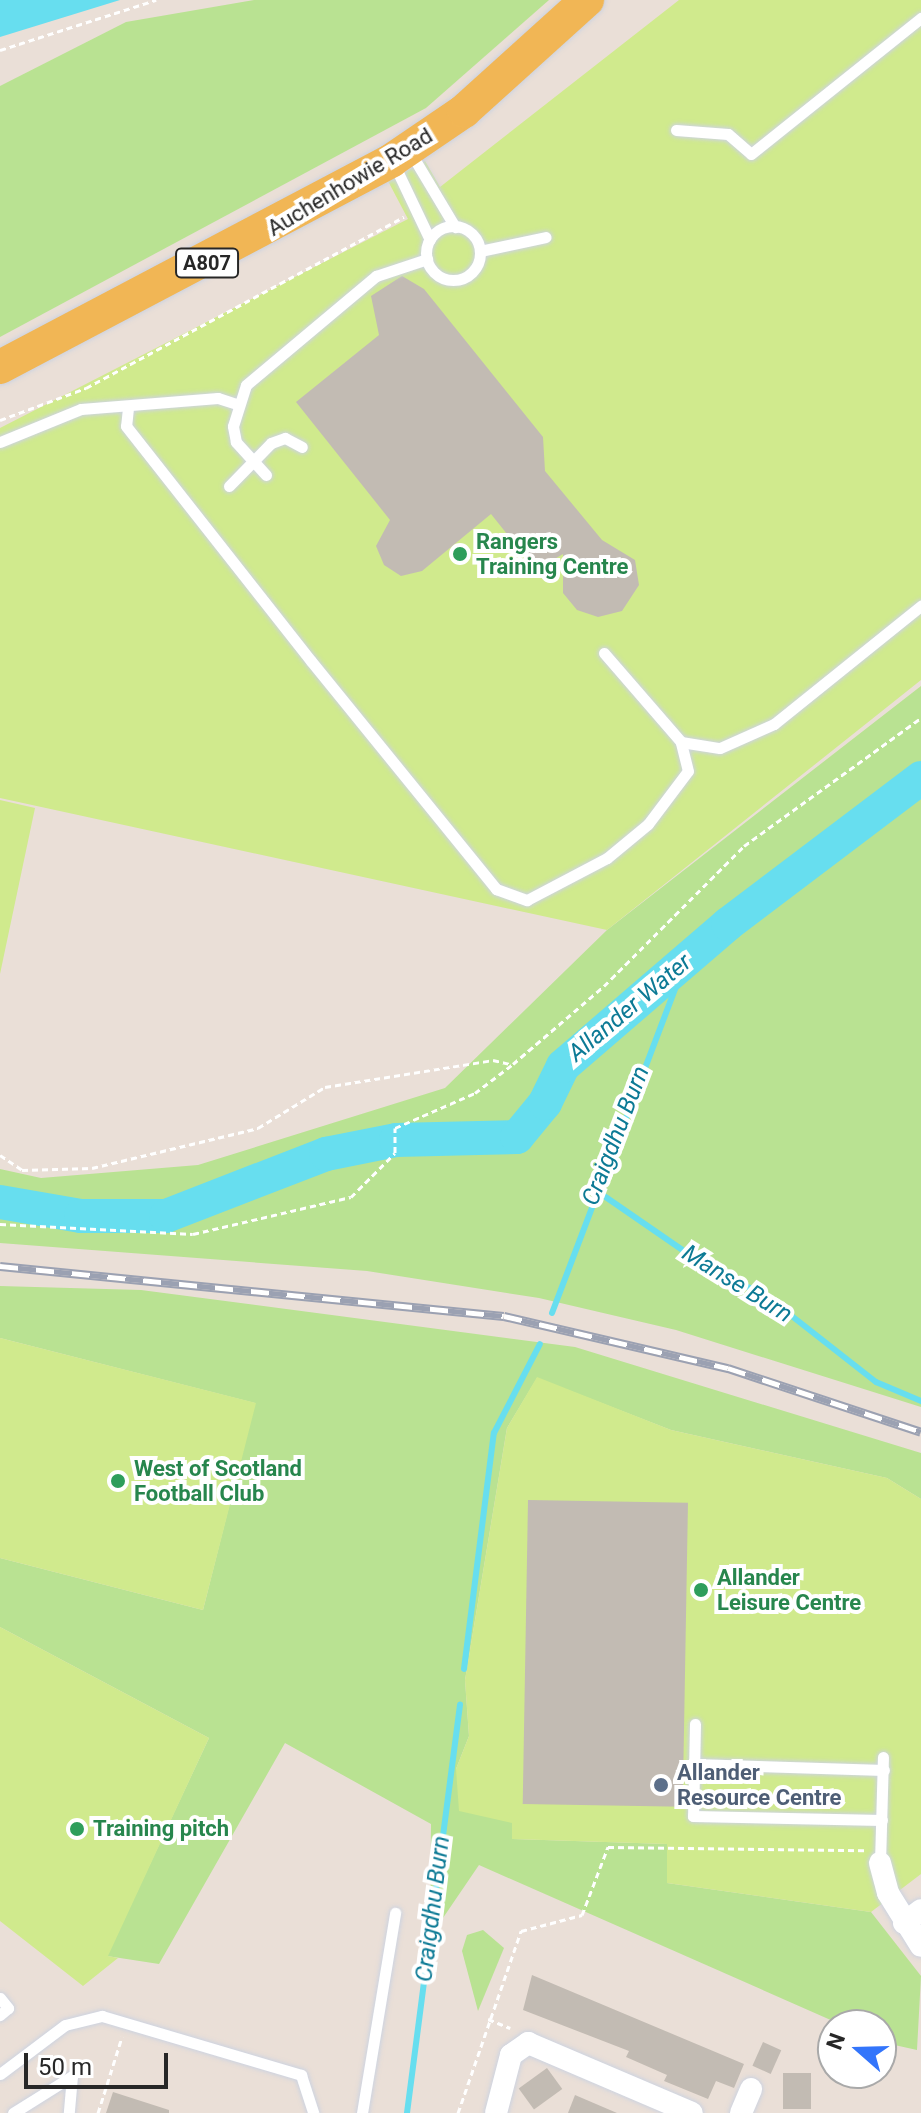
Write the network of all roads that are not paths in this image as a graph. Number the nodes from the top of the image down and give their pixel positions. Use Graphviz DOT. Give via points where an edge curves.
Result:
graph roads {
  1 [pos="587,0"];
  2 [pos="921,18"];
  3 [pos="676,130"];
  4 [pos="401,155"];
  5 [pos="455,227"];
  6 [pos="546,237"];
  7 [pos="430,240"];
  8 [pos="480,251"];
  9 [pos="427,259"];
  10 [pos="0,367"];
  11 [pos="236,404"];
  12 [pos="128,408"];
  13 [pos="0,442"];
  14 [pos="302,447"];
  15 [pos="251,459"];
  16 [pos="266,475"];
  17 [pos="229,486"];
  18 [pos="921,606"];
  19 [pos="604,653"];
  20 [pos="681,742"];
  21 [pos="695,1724"];
  22 [pos="883,1757"];
  23 [pos="694,1764"];
  24 [pos="884,1770"];
  25 [pos="882,1820"];
  26 [pos="880,1857"];
  27 [pos="395,1913"];
  28 [pos="912,1916"];
  29 [pos="921,1946"];
  30 [pos="0,1998"];
  31 [pos="0,2015"];
  32 [pos="0,2074"];
  33 [pos="751,2089"];
  34 [pos="688,2112"];
  35 [pos="13,2113"];
  36 [pos="69,2113"];
  37 [pos="313,2113"];
  38 [pos="362,2113"];
  39 [pos="496,2113"];
  40 [pos="741,2113"];
  1 -- 4 [label="main road, Auchenhowie Road / A807" via="528,57"];
  2 -- 3 [label="lane" via="751,154 728,134"];
  4 -- 5 [label="lane"];
  4 -- 7 [label="lane"];
  4 -- 10 [label="main road, Auchenhowie Road / A807"];
  5 -- 7 [label="lane"];
  5 -- 8 [label="lane" via="469,232"];
  6 -- 8 [label="lane"];
  7 -- 9 [label="lane"];
  8 -- 9 [label="lane" via="474,270 457,280 438,275"];
  9 -- 11 [label="lane" via="376,276 246,385"];
  11 -- 12 [label="lane" via="218,398"];
  11 -- 15 [label="lane" via="236,442"];
  12 -- 13 [label="lane" via="81,409"];
  12 -- 20 [label="lane" via="126,426 496,889 527,900 607,858 648,824 688,771"];
  14 -- 15 [label="lane" via="285,438"];
  15 -- 16 [label="lane"];
  15 -- 17 [label="lane"];
  18 -- 20 [label="lane" via="774,724 720,748"];
  19 -- 20 [label="lane"];
  21 -- 23 [label="lane"];
  22 -- 24 [label="lane"];
  23 -- 24 [label="lane"];
  23 -- 25 [label="lane" via="693,1816"];
  24 -- 25 [label="lane"];
  25 -- 26 [label="lane"];
  26 -- 28 [label="street"];
  27 -- 38 [label="lane"];
  28 -- 29 [label="street"];
  30 -- 31 [label="lane" via="8,2008"];
  32 -- 37 [label="lane" via="84,2016 127,2021 301,2075"];
  33 -- 40 [label="street"];
  34 -- 39 [label="street" via="518,2043"];
  35 -- 36 [label="lane" via="72,2076"];
}
